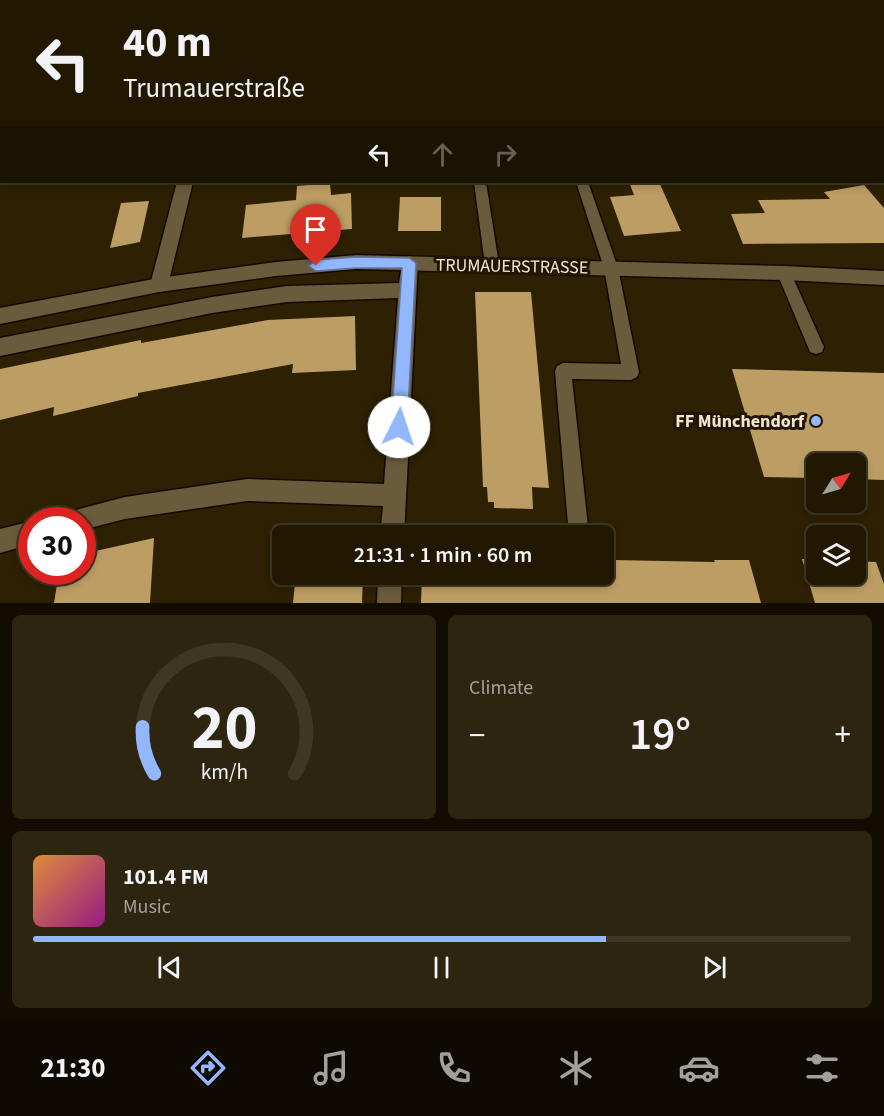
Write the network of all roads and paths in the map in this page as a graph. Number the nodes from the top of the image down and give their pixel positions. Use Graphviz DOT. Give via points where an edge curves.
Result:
graph roads {
  1 [pos="185,183"];
  2 [pos="480,183"];
  3 [pos="582,183"];
  4 [pos="409,263"];
  5 [pos="492,265"];
  6 [pos="611,268"];
  7 [pos="784,273"];
  8 [pos="884,278"];
  9 [pos="159,285"];
  10 [pos="408,290"];
  11 [pos="0,316"];
  12 [pos="0,347"];
  13 [pos="816,347"];
  14 [pos="394,495"];
  15 [pos="96,515"];
  16 [pos="393,525"];
  17 [pos="578,525"];
  18 [pos="18,536"];
  19 [pos="0,541"];
  20 [pos="390,585"];
  21 [pos="389,603"];
  1 -- 9 [label="street"];
  2 -- 5 [label="lane"];
  3 -- 6 [label="lane"];
  4 -- 5 [label="street, TRUMAUERSTRASSE"];
  4 -- 9 [label="street, TRUMAUERSTRASSE" via="356,262 276,269"];
  4 -- 10 [label="street"];
  5 -- 6 [label="street, TRUMAUERSTRASSE"];
  6 -- 7 [label="street, TRUMAUERSTRASSE"];
  6 -- 17 [label="lane" via="631,372 562,371"];
  7 -- 8 [label="street, TRUMAUERSTRASSE"];
  7 -- 13 [label="lane"];
  9 -- 11 [label="street, TRUMAUERSTRASSE"];
  10 -- 12 [label="street" via="287,294"];
  10 -- 14 [label="street"];
  14 -- 15 [label="street" via="247,490"];
  14 -- 16 [label="street"];
  18 -- 19 [label="street"];
  20 -- 21 [label="street"];
}
